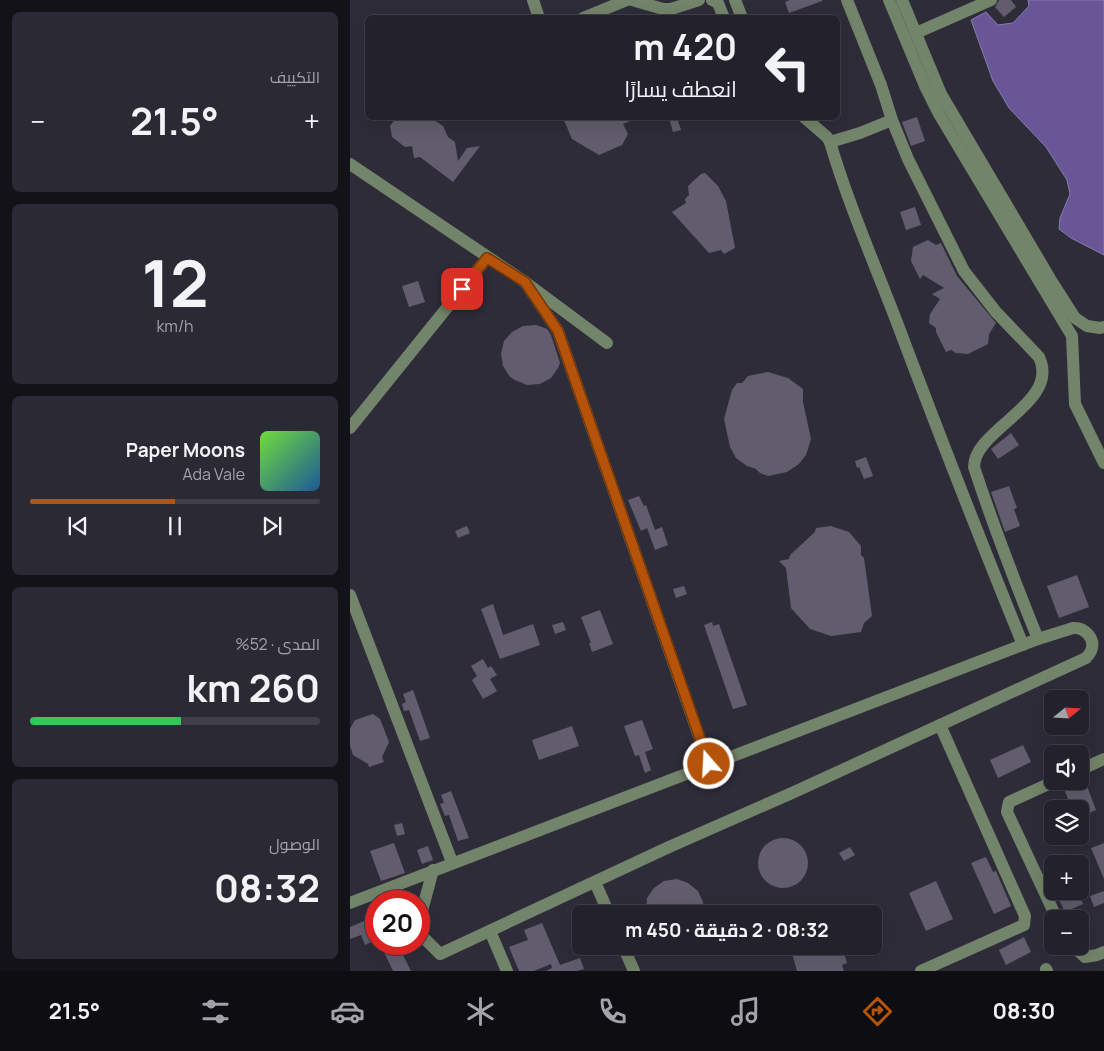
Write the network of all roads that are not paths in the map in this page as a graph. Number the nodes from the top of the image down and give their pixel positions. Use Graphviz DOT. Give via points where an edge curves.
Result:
graph roads {
  1 [pos="533,0"];
  2 [pos="627,0"];
  3 [pos="632,0"];
  4 [pos="699,0"];
  5 [pos="712,0"];
  6 [pos="735,0"];
  7 [pos="847,0"];
  8 [pos="889,0"];
  9 [pos="902,0"];
  10 [pos="991,0"];
  11 [pos="538,15"];
  12 [pos="590,15"];
  13 [pos="723,15"];
  14 [pos="741,15"];
  15 [pos="916,33"];
  16 [pos="806,120"];
  17 [pos="892,120"];
  18 [pos="830,142"];
  19 [pos="350,164"];
  20 [pos="487,258"];
  21 [pos="525,282"];
  22 [pos="1104,327"];
  23 [pos="607,343"];
  24 [pos="350,428"];
  25 [pos="1104,463"];
  26 [pos="350,595"];
  27 [pos="1038,639"];
  28 [pos="1023,645"];
  29 [pos="940,725"];
  30 [pos="1104,759"];
  31 [pos="709,764"];
  32 [pos="1089,766"];
  33 [pos="1044,786"];
  34 [pos="452,862"];
  35 [pos="433,870"];
  36 [pos="595,882"];
  37 [pos="391,890"];
  38 [pos="428,890"];
  39 [pos="365,900"];
  40 [pos="350,902"];
  41 [pos="605,905"];
  42 [pos="1053,910"];
  43 [pos="490,931"];
  44 [pos="430,944"];
  45 [pos="1104,952"];
  46 [pos="628,955"];
  47 [pos="1083,955"];
  48 [pos="508,971"];
  49 [pos="634,971"];
  50 [pos="921,971"];
  1 -- 11 [label="lane"];
  2 -- 12 [label="lane"];
  3 -- 4 [label="lane" via="671,9"];
  5 -- 13 [label="lane" via="718,4"];
  6 -- 14 [label="lane"];
  7 -- 17 [label="lane"];
  8 -- 25 [label="lane" via="939,114 1072,336 1076,404"];
  9 -- 15 [label="lane"];
  10 -- 15 [label="lane"];
  15 -- 22 [label="lane" via="941,94 1075,318 1087,326"];
  16 -- 18 [label="lane"];
  17 -- 18 [label="lane"];
  17 -- 27 [label="lane" via="964,271 1043,366 1038,390 982,445 974,462 981,490"];
  18 -- 28 [label="lane" via="865,244"];
  19 -- 20 [label="lane"];
  20 -- 21 [label="lane"];
  20 -- 24 [label="lane"];
  21 -- 23 [label="lane"];
  21 -- 31 [label="lane" via="558,331"];
  26 -- 34 [label="lane"];
  27 -- 28 [label="lane"];
  27 -- 29 [label="lane" via="1079,628 1088,635 1091,652 1086,658"];
  28 -- 31 [label="lane"];
  29 -- 36 [label="lane"];
  29 -- 50 [label="lane" via="1026,916 1024,925"];
  30 -- 32 [label="lane"];
  31 -- 34 [label="lane"];
  33 -- 42 [label="lane" via="1010,802 1008,812"];
  34 -- 35 [label="lane"];
  35 -- 37 [label="lane"];
  35 -- 38 [label="lane"];
  36 -- 41 [label="lane"];
  36 -- 43 [label="lane"];
  39 -- 40 [label="lane"];
  43 -- 44 [label="lane" via="440,954"];
  43 -- 48 [label="lane"];
  45 -- 47 [label="lane"];
  46 -- 49 [label="lane"];
}
